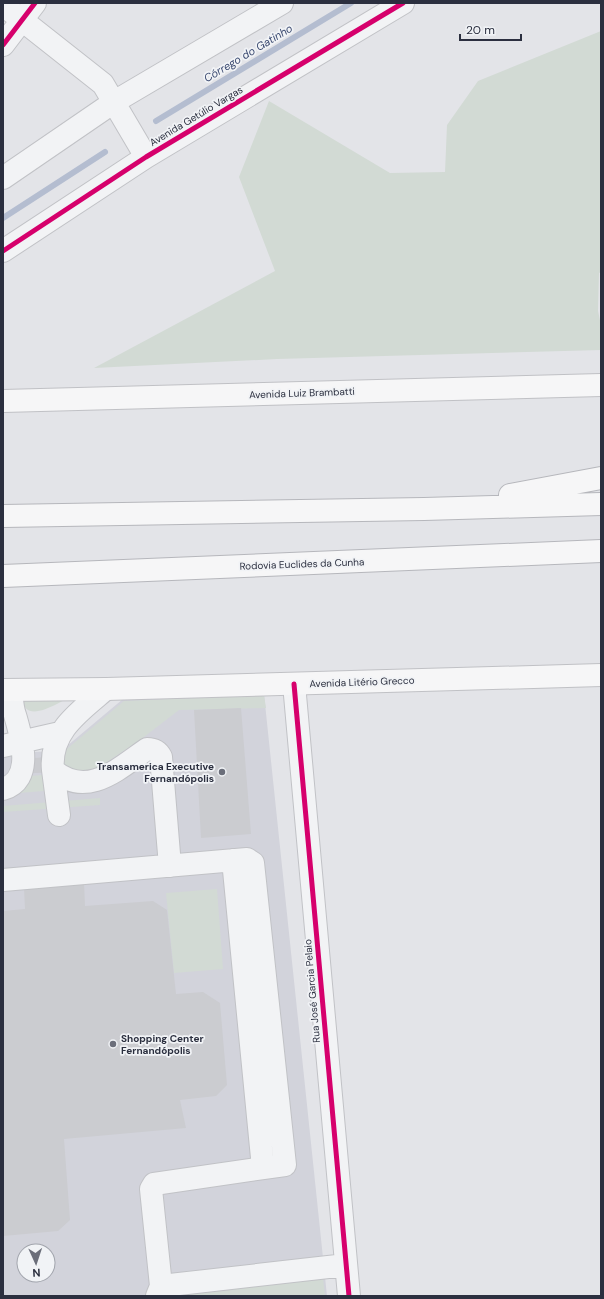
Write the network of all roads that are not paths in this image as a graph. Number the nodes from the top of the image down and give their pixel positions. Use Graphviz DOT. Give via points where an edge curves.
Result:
graph roads {
  1 [pos="281,3"];
  2 [pos="403,3"];
  3 [pos="3,5"];
  4 [pos="29,11"];
  5 [pos="3,45"];
  6 [pos="114,102"];
  7 [pos="146,157"];
  8 [pos="3,178"];
  9 [pos="3,251"];
  10 [pos="601,385"];
  11 [pos="3,401"];
  12 [pos="601,478"];
  13 [pos="601,504"];
  14 [pos="424,509"];
  15 [pos="3,516"];
  16 [pos="601,551"];
  17 [pos="3,576"];
  18 [pos="601,675"];
  19 [pos="294,684"];
  20 [pos="106,689"];
  21 [pos="7,690"];
  22 [pos="60,733"];
  23 [pos="13,743"];
  24 [pos="53,770"];
  25 [pos="3,789"];
  26 [pos="59,815"];
  27 [pos="170,866"];
  28 [pos="3,880"];
  29 [pos="346,1265"];
  30 [pos="159,1291"];
  31 [pos="349,1296"];
  1 -- 6 [label="street"];
  2 -- 7 [label="street, Avenida Getúlio Vargas"];
  3 -- 4 [label="street"];
  4 -- 5 [label="street"];
  4 -- 6 [label="street" via="103,84"];
  6 -- 7 [label="street"];
  6 -- 8 [label="street"];
  7 -- 9 [label="street, Avenida Getúlio Vargas"];
  10 -- 11 [label="main road, Avenida Luiz Brambatti"];
  12 -- 14 [label="main road" via="556,488"];
  13 -- 14 [label="main road"];
  14 -- 15 [label="main road"];
  16 -- 17 [label="main road, Rodovia Euclides da Cunha"];
  18 -- 19 [label="main road, Avenida Litério Grecco"];
  19 -- 20 [label="main road, Avenida Litério Grecco"];
  19 -- 29 [label="street, Rua José Garcia Pelaio"];
  20 -- 21 [label="main road, Avenida Litério Grecco"];
  20 -- 22 [label="street"];
  21 -- 23 [label="street" via="14,713"];
  22 -- 23 [label="street"];
  22 -- 24 [label="street" via="51,757"];
  23 -- 25 [label="street" via="22,765 20,776"];
  24 -- 26 [label="street"];
  24 -- 27 [label="street" via="69,780 92,782 109,775 147,749 158,752 161,757"];
  27 -- 28 [label="street"];
  27 -- 30 [label="street" via="247,859 253,863 285,1164 154,1184 151,1189"];
  29 -- 30 [label="street"];
  29 -- 31 [label="street, Rua José Garcia Pelaio"];
}
